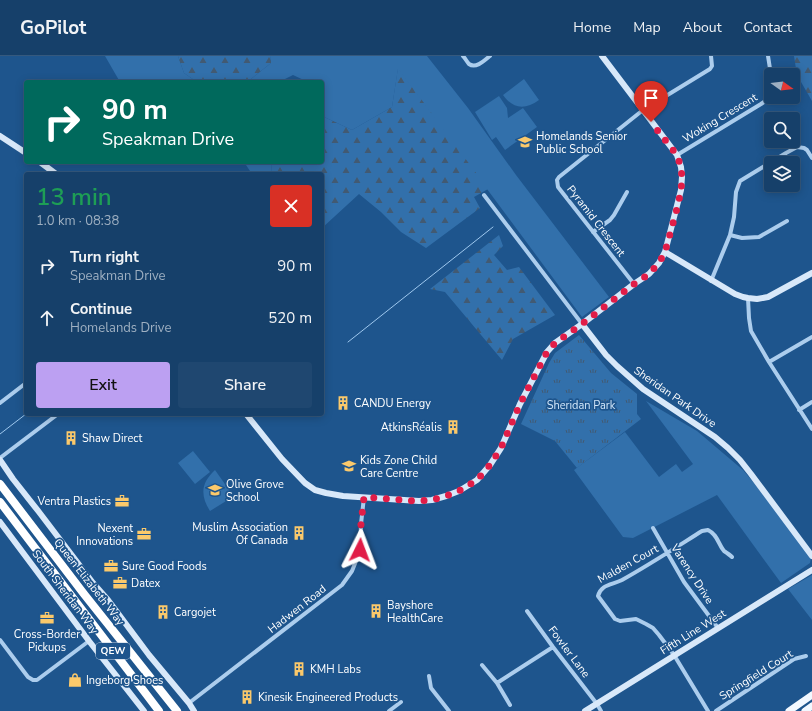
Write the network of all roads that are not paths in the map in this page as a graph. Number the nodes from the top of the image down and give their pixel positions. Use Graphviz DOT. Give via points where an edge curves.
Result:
graph roads {
  1 [pos="463,56"];
  2 [pos="490,56"];
  3 [pos="602,56"];
  4 [pos="711,56"];
  5 [pos="768,56"];
  6 [pos="770,68"];
  7 [pos="764,102"];
  8 [pos="643,110"];
  9 [pos="0,136"];
  10 [pos="24,152"];
  11 [pos="677,155"];
  12 [pos="812,158"];
  13 [pos="43,164"];
  14 [pos="53,172"];
  15 [pos="627,192"];
  16 [pos="484,195"];
  17 [pos="787,221"];
  18 [pos="593,232"];
  19 [pos="730,235"];
  20 [pos="665,252"];
  21 [pos="812,273"];
  22 [pos="711,280"];
  23 [pos="634,284"];
  24 [pos="748,298"];
  25 [pos="582,324"];
  26 [pos="812,337"];
  27 [pos="770,362"];
  28 [pos="24,385"];
  29 [pos="812,402"];
  30 [pos="0,403"];
  31 [pos="799,410"];
  32 [pos="55,416"];
  33 [pos="248,416"];
  34 [pos="812,429"];
  35 [pos="0,459"];
  36 [pos="0,484"];
  37 [pos="364,497"];
  38 [pos="0,502"];
  39 [pos="0,522"];
  40 [pos="653,528"];
  41 [pos="667,553"];
  42 [pos="812,556"];
  43 [pos="732,557"];
  44 [pos="812,570"];
  45 [pos="527,611"];
  46 [pos="718,628"];
  47 [pos="0,640"];
  48 [pos="89,641"];
  49 [pos="553,647"];
  50 [pos="674,656"];
  51 [pos="806,656"];
  52 [pos="482,665"];
  53 [pos="429,676"];
  54 [pos="497,683"];
  55 [pos="812,695"];
  56 [pos="401,702"];
  57 [pos="189,703"];
  58 [pos="597,704"];
  59 [pos="510,705"];
  60 [pos="812,706"];
  61 [pos="144,711"];
  62 [pos="159,711"];
  63 [pos="176,711"];
  64 [pos="194,711"];
  65 [pos="390,711"];
  66 [pos="449,711"];
  67 [pos="585,711"];
  68 [pos="601,711"];
  69 [pos="708,711"];
  70 [pos="716,711"];
  71 [pos="789,711"];
  72 [pos="805,711"];
  1 -- 2 [label="street" via="473,66"];
  3 -- 8 [label="street"];
  4 -- 8 [label="street" via="710,69"];
  5 -- 6 [label="street"];
  7 -- 11 [label="street, Woking Crescent"];
  8 -- 11 [label="street"];
  8 -- 18 [label="street, Pyramid Crescent" via="557,180 558,187"];
  9 -- 10 [label="street"];
  11 -- 20 [label="street" via="681,167 681,190"];
  12 -- 19 [label="street" via="807,150 797,147 740,181"];
  13 -- 14 [label="street"];
  15 -- 18 [label="street" via="610,220"];
  16 -- 25 [label="street, Sheridan Park Drive"];
  17 -- 19 [label="street" via="759,237 742,238"];
  18 -- 23 [label="street, Pyramid Crescent"];
  19 -- 22 [label="street"];
  20 -- 22 [label="street"];
  20 -- 23 [label="street" via="649,274"];
  21 -- 24 [label="street" via="768,297"];
  22 -- 24 [label="street" via="735,294"];
  23 -- 25 [label="street"];
  24 -- 27 [label="street" via="751,331"];
  25 -- 37 [label="street" via="555,343 547,352 501,448 477,480 459,491 432,500"];
  25 -- 42 [label="street, Sheridan Park Drive" via="606,355 643,389 714,437 740,460"];
  26 -- 27 [label="street"];
  27 -- 31 [label="street"];
  28 -- 30 [label="street"];
  29 -- 31 [label="street"];
  31 -- 34 [label="street"];
  32 -- 35 [label="street"];
  33 -- 37 [label="street" via="282,459 315,490"];
  35 -- 57 [label="street" via="12,479"];
  36 -- 63 [label="highway, Queen Elizabeth Way / QEW"];
  37 -- 57 [label="street, Hadwen Road" via="358,556 342,585"];
  38 -- 62 [label="highway, Queen Elizabeth Way / QEW"];
  39 -- 48 [label="street, South Sheridan Way"];
  40 -- 41 [label="street, Varency Drive"];
  41 -- 43 [label="street, Malden Court" via="702,531 708,530"];
  41 -- 46 [label="street, Varency Drive" via="684,582"];
  41 -- 50 [label="street, Malden Court" via="602,588 598,596 615,619 636,620 652,628"];
  44 -- 46 [label="street, Fifth Line West"];
  45 -- 49 [label="street, Fowler Lane"];
  46 -- 50 [label="street, Fifth Line West"];
  47 -- 48 [label="street" via="33,680 37,680"];
  48 -- 61 [label="street, South Sheridan Way"];
  49 -- 54 [label="street"];
  49 -- 58 [label="street, Fowler Lane"];
  50 -- 58 [label="street, Fifth Line West"];
  50 -- 69 [label="street"];
  51 -- 70 [label="street, Springfield Court" via="794,659"];
  52 -- 54 [label="street"];
  53 -- 66 [label="street" via="431,688"];
  54 -- 59 [label="street"];
  55 -- 71 [label="main road"];
  56 -- 65 [label="street"];
  57 -- 64 [label="street"];
  58 -- 67 [label="street, Fifth Line West"];
  58 -- 68 [label="street, Fowler Lane"];
  60 -- 72 [label="main road"];
}
